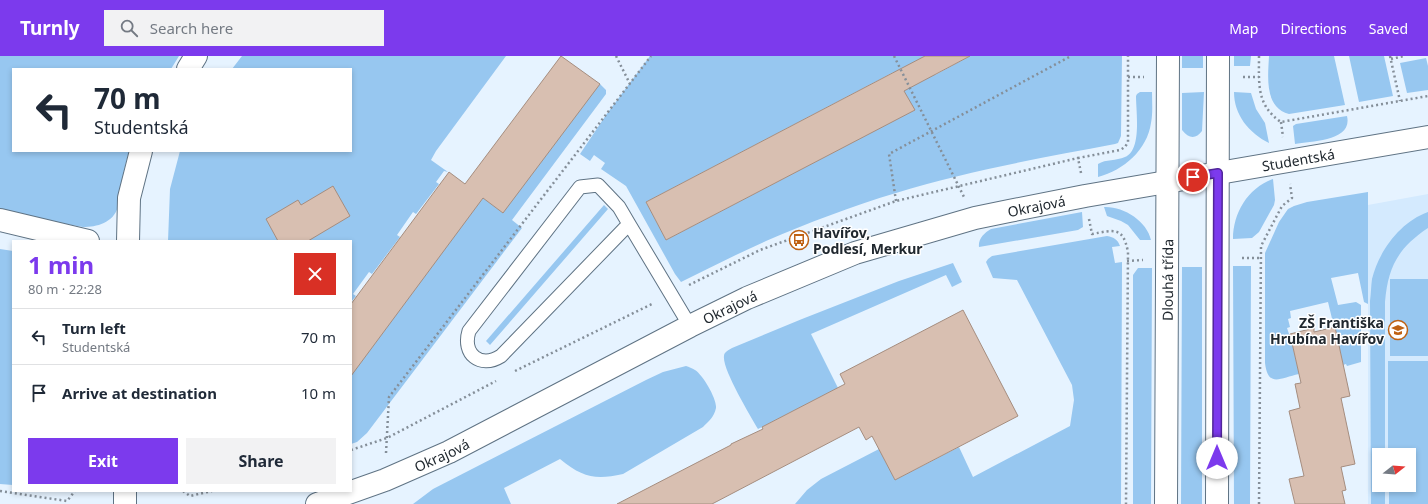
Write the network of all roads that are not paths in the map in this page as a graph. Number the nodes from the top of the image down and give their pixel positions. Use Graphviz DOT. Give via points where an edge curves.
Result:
graph roads {
  1 [pos="196,56"];
  2 [pos="1168,56"];
  3 [pos="1218,56"];
  4 [pos="189,68"];
  5 [pos="1428,137"];
  6 [pos="141,152"];
  7 [pos="1218,173"];
  8 [pos="1168,182"];
  9 [pos="0,220"];
  10 [pos="629,224"];
  11 [pos="84,240"];
  12 [pos="128,240"];
  13 [pos="690,326"];
  14 [pos="125,492"];
  15 [pos="351,492"];
  16 [pos="352,492"];
  17 [pos="125,504"];
  18 [pos="317,504"];
  19 [pos="1166,504"];
  20 [pos="1217,504"];
  1 -- 4 [label="street"];
  2 -- 8 [label="street, Dlouhá třída"];
  3 -- 7 [label="street"];
  5 -- 7 [label="street, Studentská"];
  6 -- 12 [label="street" via="129,198"];
  7 -- 8 [label="street, Studentská"];
  7 -- 20 [label="street"];
  8 -- 13 [label="street, Okrajová" via="975,218 855,252 747,298"];
  8 -- 19 [label="street, Dlouhá třída"];
  9 -- 11 [label="street"];
  10 -- 10 [label="lane" via="619,207 598,185 580,187 469,331 468,348 472,355 479,360 487,361 501,356"];
  10 -- 13 [label="lane"];
  13 -- 16 [label="street, Okrajová" via="449,452"];
  14 -- 17 [label="street"];
  15 -- 18 [label="street, Okrajová"];
}
